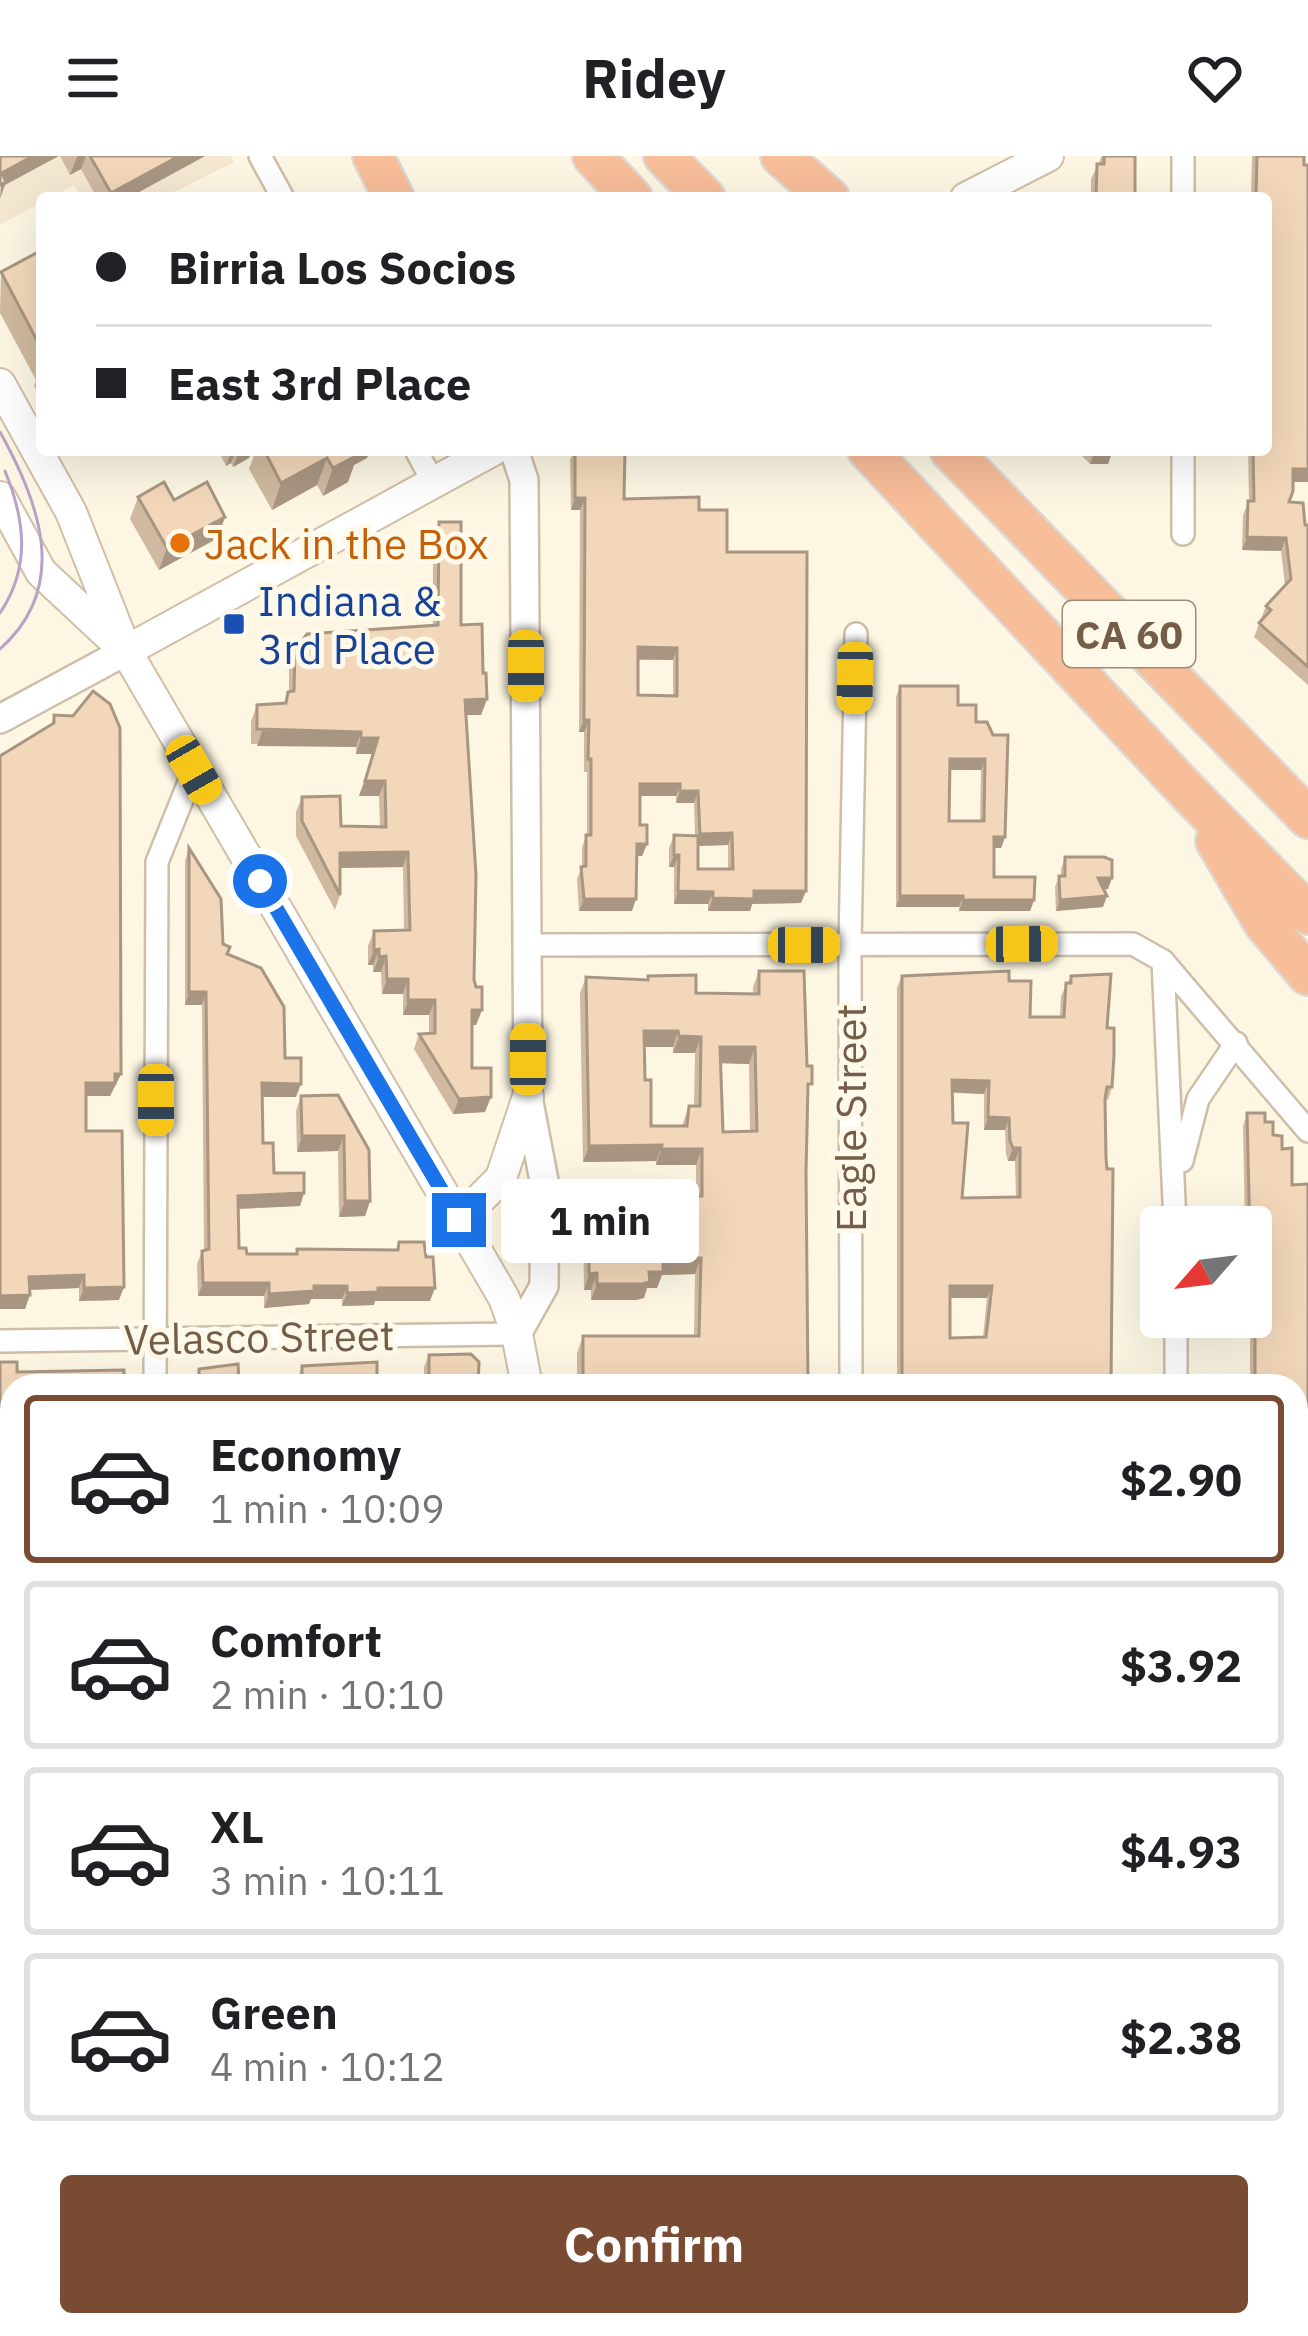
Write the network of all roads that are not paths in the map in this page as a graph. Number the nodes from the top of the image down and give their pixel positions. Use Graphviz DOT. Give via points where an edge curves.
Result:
graph roads {
  1 [pos="260,156"];
  2 [pos="374,156"];
  3 [pos="592,156"];
  4 [pos="664,156"];
  5 [pos="781,156"];
  6 [pos="1048,156"];
  7 [pos="1184,156"];
  8 [pos="280,192"];
  9 [pos="391,192"];
  10 [pos="626,192"];
  11 [pos="699,192"];
  12 [pos="822,192"];
  13 [pos="978,192"];
  14 [pos="1183,192"];
  15 [pos="0,383"];
  16 [pos="36,448"];
  17 [pos="40,456"];
  18 [pos="419,456"];
  19 [pos="483,456"];
  20 [pos="516,456"];
  21 [pos="874,456"];
  22 [pos="956,456"];
  23 [pos="1183,456"];
  24 [pos="434,484"];
  25 [pos="0,497"];
  26 [pos="1183,534"];
  27 [pos="856,634"];
  28 [pos="125,651"];
  29 [pos="0,719"];
  30 [pos="194,770"];
  31 [pos="1186,790"];
  32 [pos="1308,818"];
  33 [pos="1308,914"];
  34 [pos="528,945"];
  35 [pos="850,945"];
  36 [pos="1162,961"];
  37 [pos="1308,975"];
  38 [pos="1236,1043"];
  39 [pos="528,1097"];
  40 [pos="1308,1131"];
  41 [pos="1174,1206"];
  42 [pos="1177,1206"];
  43 [pos="459,1220"];
  44 [pos="517,1334"];
  45 [pos="155,1337"];
  46 [pos="1176,1338"];
  47 [pos="0,1341"];
  48 [pos="155,1374"];
  49 [pos="524,1374"];
  50 [pos="851,1374"];
  51 [pos="1176,1374"];
  1 -- 8 [label="street"];
  2 -- 9 [label="highway"];
  3 -- 10 [label="highway"];
  4 -- 11 [label="highway"];
  5 -- 12 [label="highway"];
  6 -- 13 [label="main road"];
  7 -- 14 [label="street"];
  15 -- 16 [label="main road"];
  17 -- 28 [label="main road"];
  18 -- 24 [label="street"];
  19 -- 24 [label="main road"];
  20 -- 34 [label="street" via="524,480"];
  21 -- 31 [label="highway, CA 60"];
  22 -- 32 [label="highway, CA 60"];
  23 -- 26 [label="street"];
  24 -- 28 [label="main road"];
  25 -- 28 [label="main road" via="41,572"];
  27 -- 35 [label="street, Eagle Street"];
  28 -- 29 [label="street"];
  28 -- 30 [label="main road"];
  30 -- 43 [label="main road"];
  30 -- 45 [label="street" via="157,862"];
  31 -- 33 [label="highway, CA 60"];
  31 -- 37 [label="highway" via="1264,923"];
  34 -- 35 [label="street"];
  34 -- 39 [label="street"];
  35 -- 36 [label="street" via="1109,942 1133,944"];
  35 -- 50 [label="street, Eagle Street"];
  36 -- 38 [label="street"];
  36 -- 41 [label="street"];
  38 -- 40 [label="street"];
  38 -- 42 [label="street" via="1188,1125"];
  39 -- 43 [label="main road" via="501,1178"];
  39 -- 44 [label="street" via="545,1186 544,1286"];
  43 -- 44 [label="main road"];
  44 -- 45 [label="street, Velasco Street"];
  44 -- 49 [label="main road"];
  45 -- 47 [label="street, Velasco Street"];
  45 -- 48 [label="street"];
  46 -- 51 [label="street"];
}
